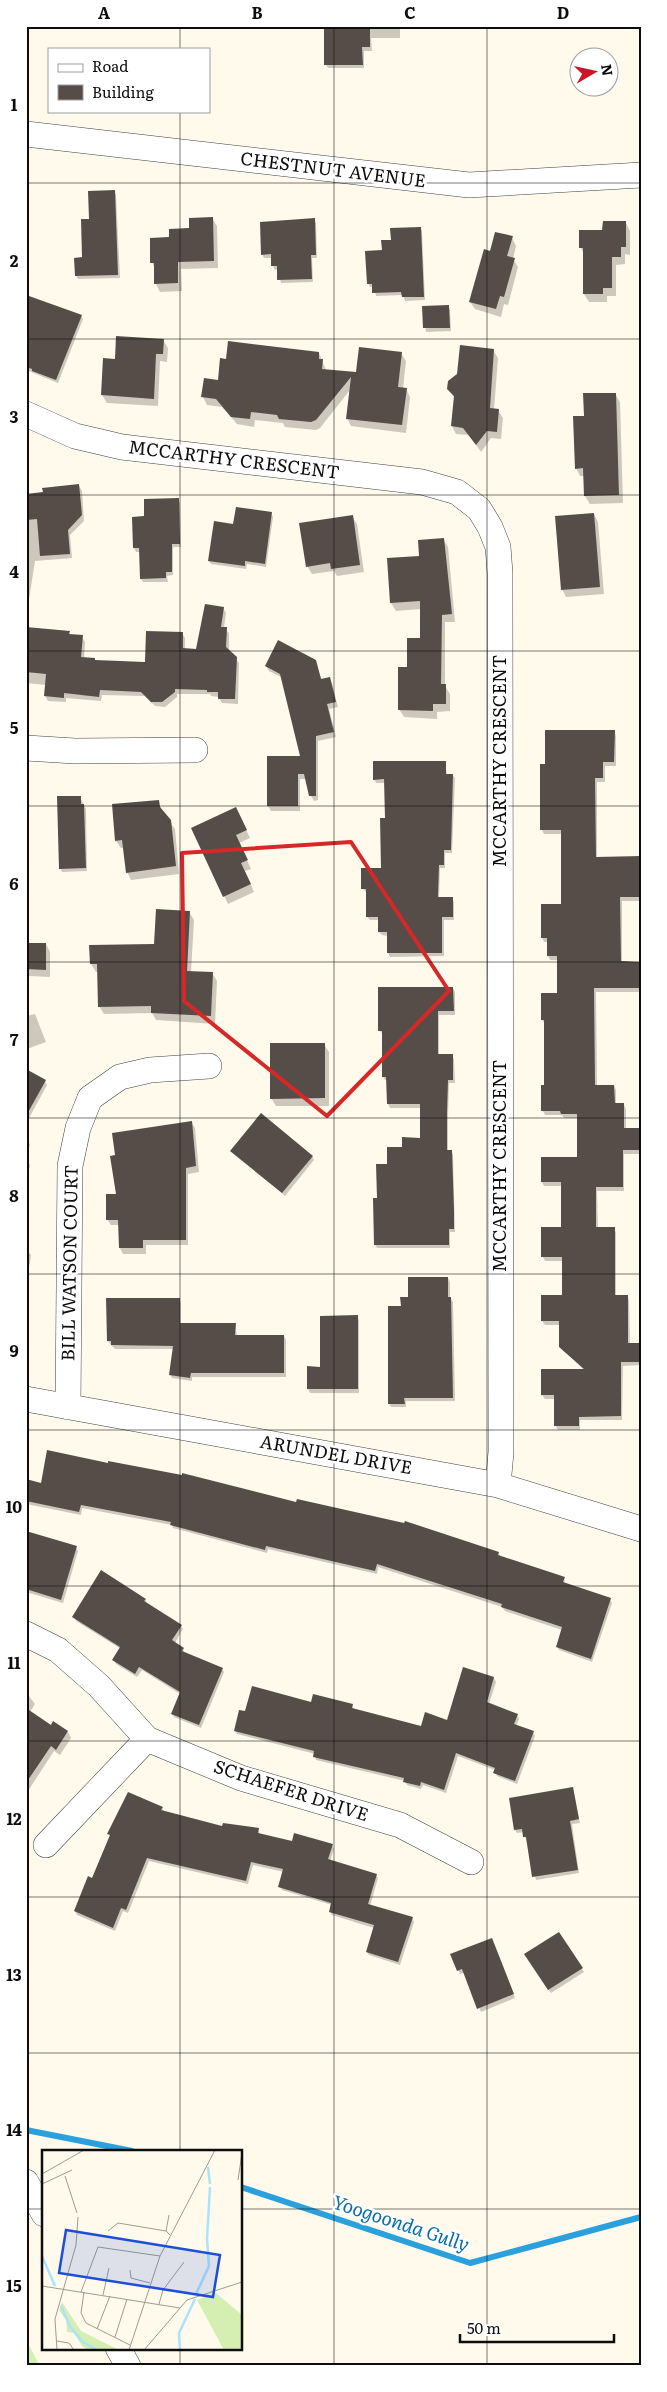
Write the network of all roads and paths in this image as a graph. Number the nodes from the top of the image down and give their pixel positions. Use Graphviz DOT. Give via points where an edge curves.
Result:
graph roads {
  1 [pos="26,134"];
  2 [pos="641,175"];
  3 [pos="26,414"];
  4 [pos="26,748"];
  5 [pos="195,750"];
  6 [pos="209,1066"];
  7 [pos="26,1399"];
  8 [pos="68,1407"];
  9 [pos="498,1485"];
  10 [pos="641,1529"];
  11 [pos="26,1634"];
  12 [pos="147,1739"];
  13 [pos="46,1845"];
  14 [pos="471,1862"];
  15 [pos="26,2182"];
  16 [pos="42,2210"];
  17 [pos="119,2350"];
  18 [pos="128,2366"];
  1 -- 2 [label="street, CHESTNUT AVENUE" via="469,185"];
  3 -- 9 [label="street, MCCARTHY CRESCENT" via="75,436 122,447 422,482 458,492 478,509 490,527 498,547 500,583"];
  4 -- 5 [label="street"];
  6 -- 8 [label="street, BILL WATSON COURT" via="150,1070 120,1077 90,1098 78,1128 70,1166"];
  7 -- 8 [label="street, ARUNDEL DRIVE"];
  8 -- 9 [label="street, ARUNDEL DRIVE"];
  9 -- 10 [label="street, ARUNDEL DRIVE"];
  11 -- 12 [label="street, SCHAEFER DRIVE" via="58,1650 99,1686"];
  12 -- 13 [label="street"];
  12 -- 14 [label="street, SCHAEFER DRIVE" via="241,1778 400,1825"];
  15 -- 16 [label="street"];
  17 -- 18 [label="street"];
}
